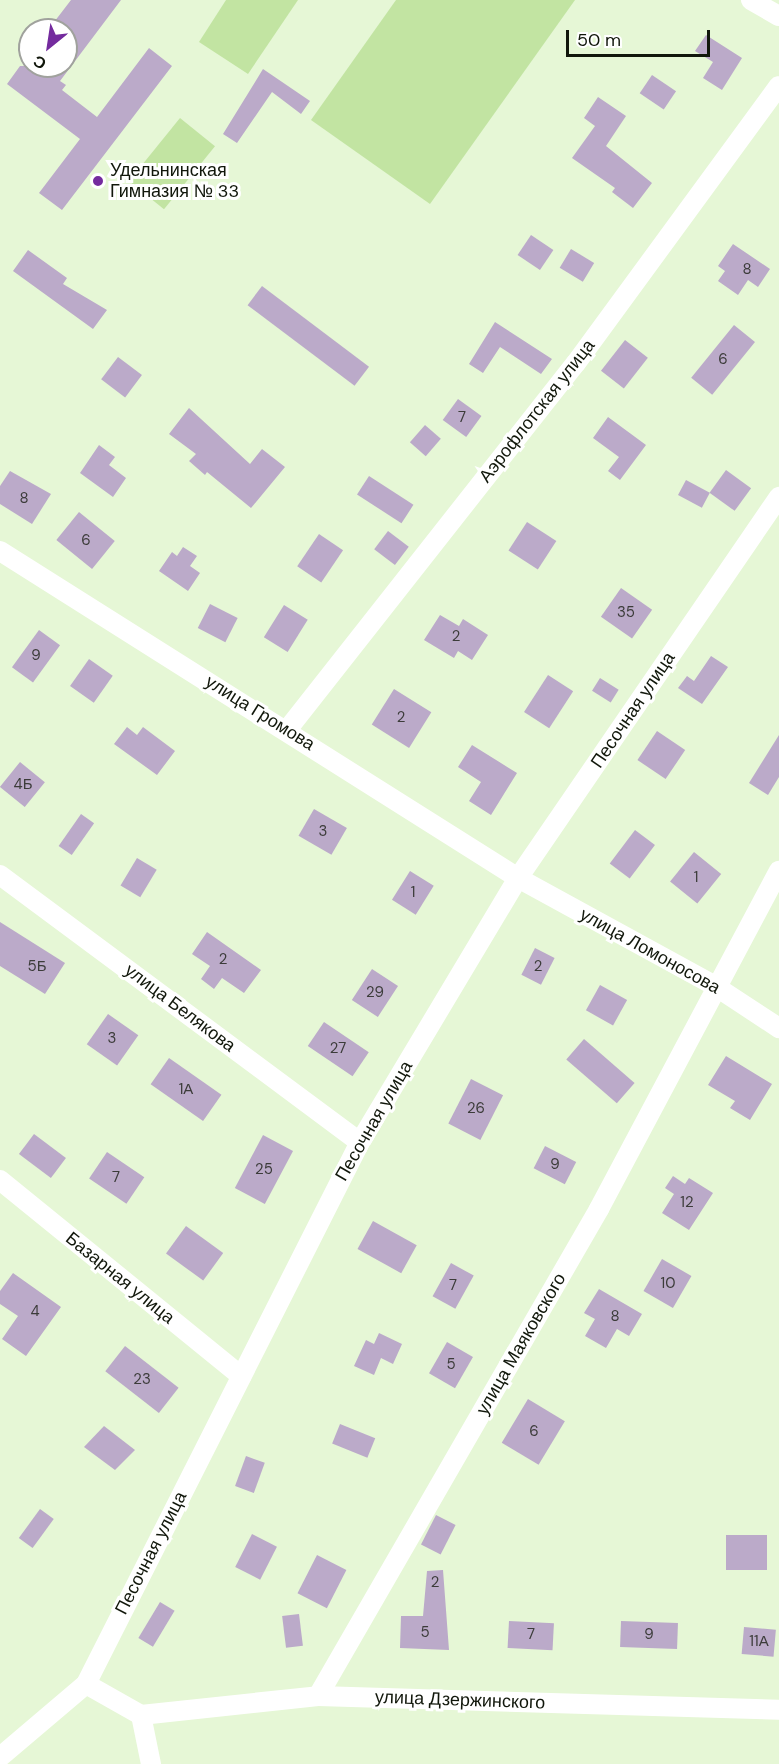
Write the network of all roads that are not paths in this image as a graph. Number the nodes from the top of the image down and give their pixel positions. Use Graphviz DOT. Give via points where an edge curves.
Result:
graph roads {
  1 [pos="751,0"];
  2 [pos="779,16"];
  3 [pos="779,86"];
  4 [pos="779,497"];
  5 [pos="0,551"];
  6 [pos="287,730"];
  7 [pos="779,871"];
  8 [pos="0,875"];
  9 [pos="518,878"];
  10 [pos="715,987"];
  11 [pos="779,1028"];
  12 [pos="360,1142"];
  13 [pos="0,1180"];
  14 [pos="241,1376"];
  15 [pos="86,1683"];
  16 [pos="318,1696"];
  17 [pos="779,1710"];
  18 [pos="141,1715"];
  19 [pos="0,1757"];
  20 [pos="151,1764"];
  1 -- 2 [label="street"];
  3 -- 6 [label="street, Аэрофлотская улица" via="576,363"];
  4 -- 9 [label="street, Песочная улица"];
  5 -- 6 [label="street, улица Громова"];
  6 -- 9 [label="street, улица Громова"];
  7 -- 10 [label="street, улица Маяковского"];
  8 -- 12 [label="street, улица Белякова"];
  9 -- 10 [label="street, улица Ломоносова"];
  9 -- 12 [label="street, Песочная улица"];
  10 -- 11 [label="street, улица Ломоносова"];
  10 -- 16 [label="street, улица Маяковского" via="599,1209"];
  12 -- 14 [label="street, Песочная улица"];
  13 -- 14 [label="street, Базарная улица"];
  14 -- 15 [label="street, Песочная улица"];
  15 -- 18 [label="street"];
  15 -- 19 [label="street, Песочная улица"];
  16 -- 17 [label="street, улица Дзержинского"];
  16 -- 18 [label="street, улица Дзержинского"];
  18 -- 20 [label="street"];
}
